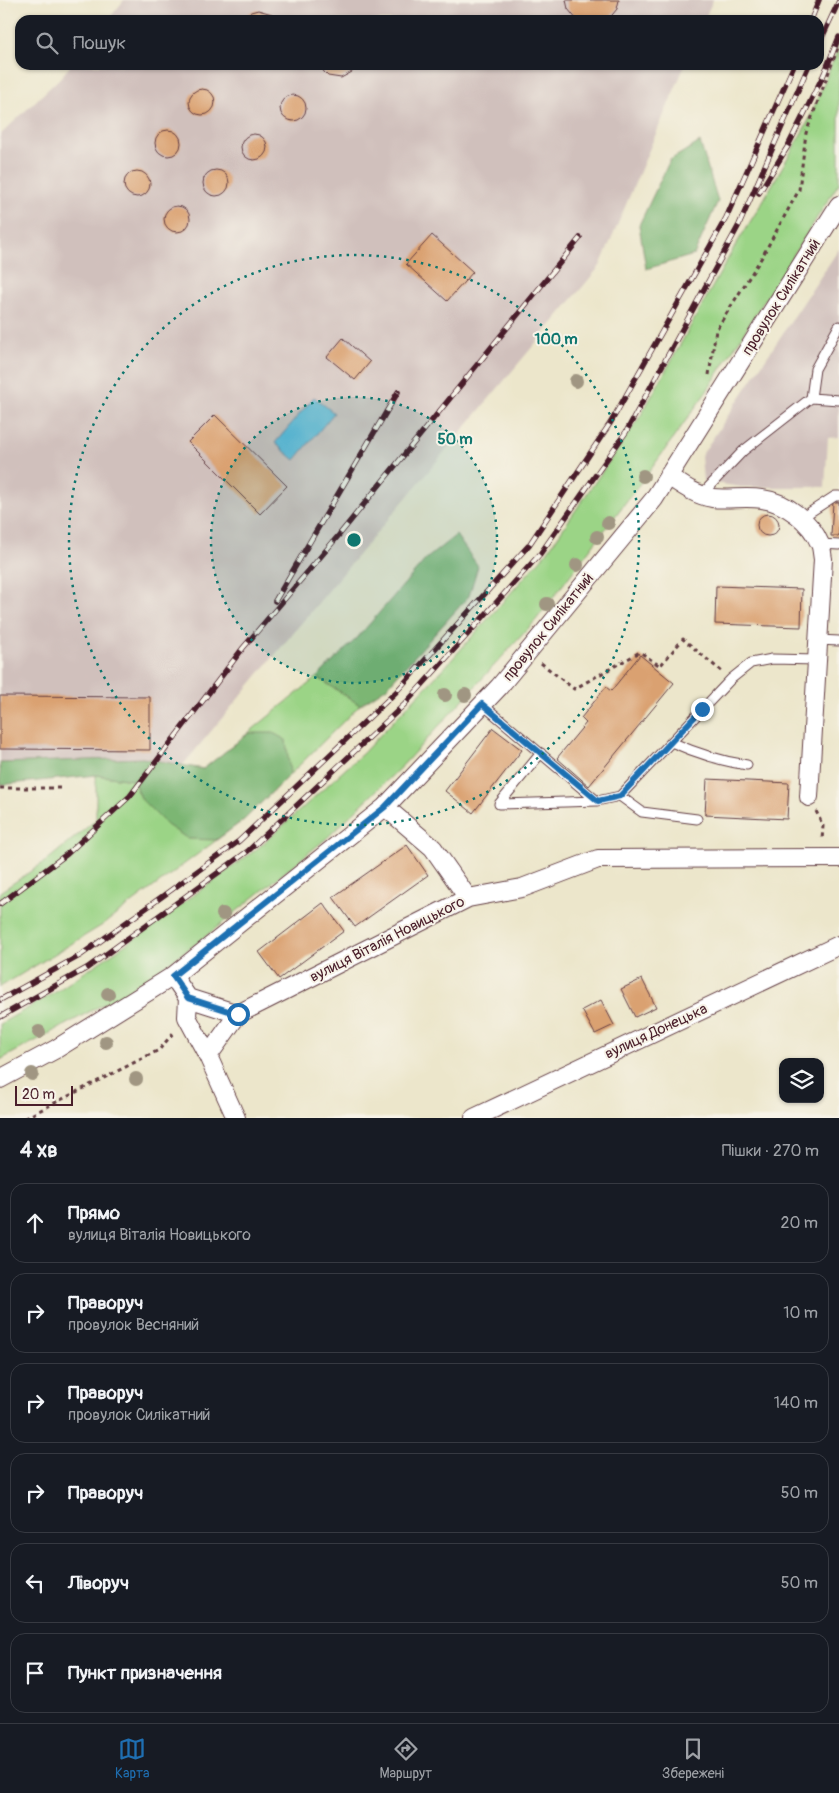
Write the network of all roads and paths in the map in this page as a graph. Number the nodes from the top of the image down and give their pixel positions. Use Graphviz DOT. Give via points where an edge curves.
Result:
graph roads {
  1 [pos="839,45"];
  2 [pos="839,205"];
  3 [pos="839,326"];
  4 [pos="811,398"];
  5 [pos="839,400"];
  6 [pos="710,409"];
  7 [pos="668,476"];
  8 [pos="701,495"];
  9 [pos="839,496"];
  10 [pos="801,518"];
  11 [pos="820,544"];
  12 [pos="839,546"];
  13 [pos="818,640"];
  14 [pos="839,641"];
  15 [pos="527,652"];
  16 [pos="817,660"];
  17 [pos="731,679"];
  18 [pos="482,704"];
  19 [pos="671,742"];
  20 [pos="541,753"];
  21 [pos="747,765"];
  22 [pos="0,788"];
  23 [pos="63,788"];
  24 [pos="620,796"];
  25 [pos="808,797"];
  26 [pos="598,801"];
  27 [pos="385,807"];
  28 [pos="697,819"];
  29 [pos="820,858"];
  30 [pos="839,858"];
  31 [pos="468,898"];
  32 [pos="839,945"];
  33 [pos="173,976"];
  34 [pos="188,998"];
  35 [pos="238,1014"];
  36 [pos="187,1017"];
  37 [pos="208,1056"];
  38 [pos="0,1079"];
  39 [pos="25,1118"];
  40 [pos="236,1118"];
  41 [pos="474,1118"];
  1 -- 6 [label="path" via="806,133 799,190 716,330 707,391"];
  2 -- 6 [label="street, провулок Силікатний"];
  3 -- 4 [label="lane" via="815,369"];
  4 -- 5 [label="lane"];
  4 -- 8 [label="lane" via="743,451"];
  6 -- 7 [label="street, провулок Силікатний"];
  7 -- 8 [label="street"];
  7 -- 15 [label="street, провулок Силікатний" via="654,499"];
  8 -- 10 [label="street" via="762,499 784,505"];
  9 -- 10 [label="lane"];
  10 -- 11 [label="street"];
  11 -- 12 [label="lane"];
  11 -- 13 [label="street" via="823,559"];
  13 -- 14 [label="lane"];
  13 -- 16 [label="street"];
  15 -- 17 [label="path" via="574,689 640,652 660,666 683,639"];
  15 -- 18 [label="street, провулок Силікатний"];
  16 -- 17 [label="lane" via="772,659 751,663"];
  16 -- 25 [label="street"];
  17 -- 19 [label="lane"];
  18 -- 20 [label="lane"];
  18 -- 27 [label="street, провулок Силікатний"];
  19 -- 21 [label="lane" via="697,753"];
  19 -- 24 [label="lane"];
  20 -- 26 [label="lane"];
  20 -- 26 [label="lane" via="499,804"];
  22 -- 23 [label="path"];
  24 -- 26 [label="lane"];
  24 -- 28 [label="lane" via="642,812"];
  25 -- 29 [label="path" via="823,826"];
  27 -- 31 [label="street" via="432,848"];
  27 -- 33 [label="street, провулок Силікатний"];
  29 -- 30 [label="street, вулиця Віталія Новицького"];
  29 -- 31 [label="street, вулиця Віталія Новицького" via="598,860 522,888"];
  31 -- 35 [label="street, вулиця Віталія Новицького"];
  32 -- 41 [label="street, вулиця Донецька"];
  33 -- 34 [label="street"];
  33 -- 38 [label="street" via="56,1049"];
  34 -- 35 [label="street"];
  34 -- 36 [label="street"];
  35 -- 37 [label="street, вулиця Віталія Новицького"];
  36 -- 37 [label="street"];
  36 -- 39 [label="path" via="159,1050"];
  37 -- 40 [label="street"];
}
